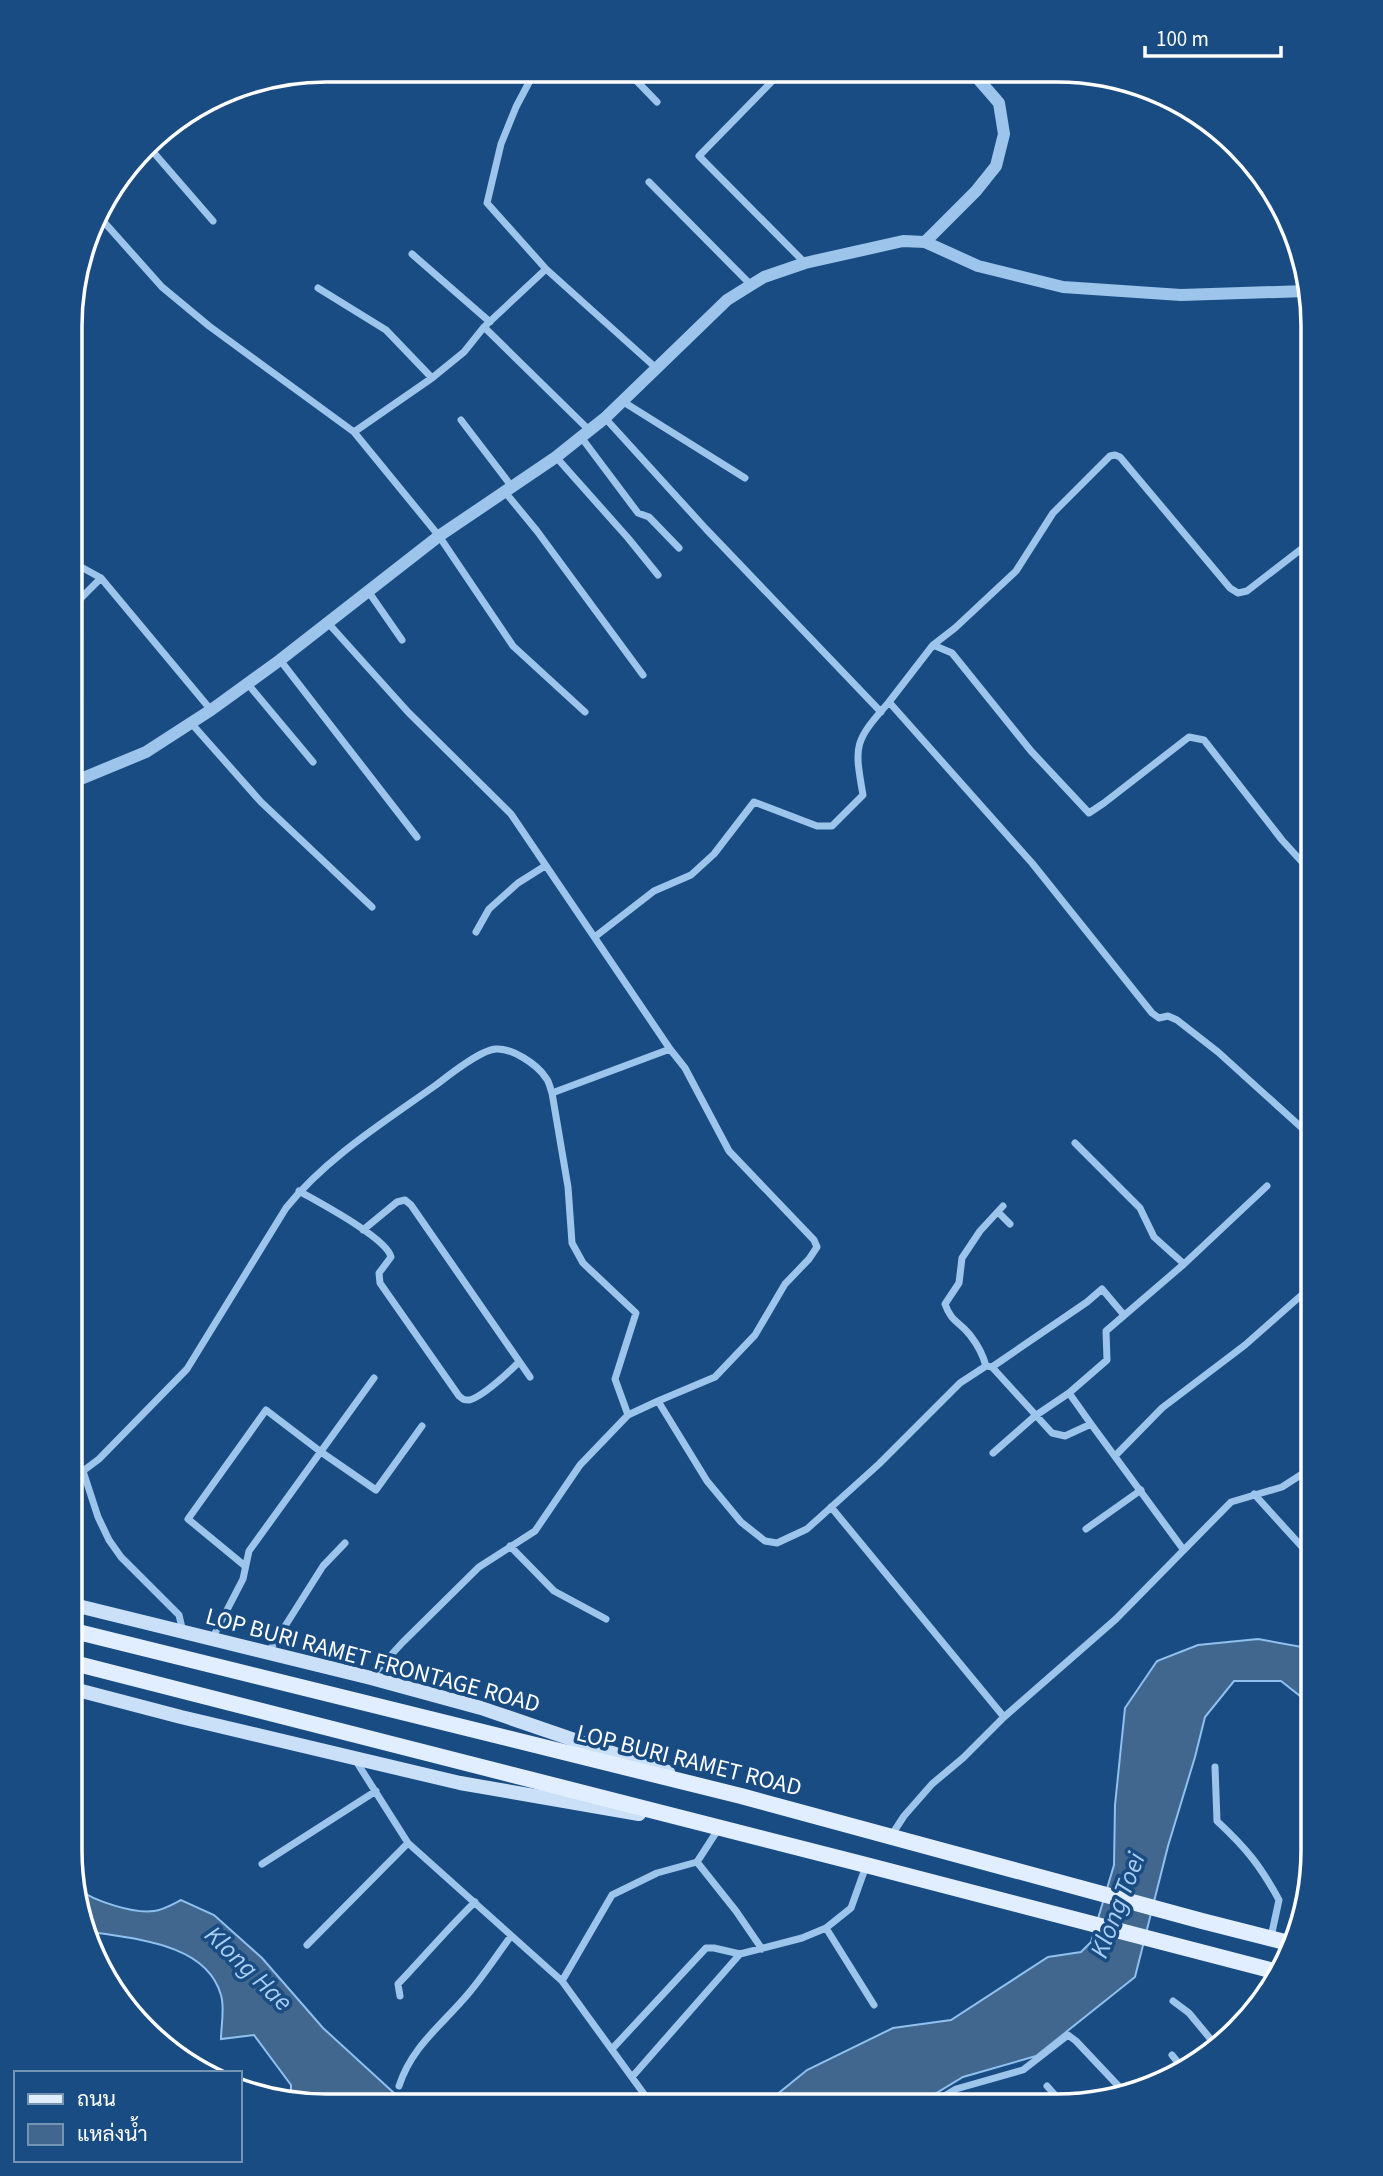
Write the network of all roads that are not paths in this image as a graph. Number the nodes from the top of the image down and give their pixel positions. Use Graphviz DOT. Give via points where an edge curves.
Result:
graph roads {
  1 [pos="529,82"];
  2 [pos="638,82"];
  3 [pos="771,82"];
  4 [pos="981,82"];
  5 [pos="657,102"];
  6 [pos="154,154"];
  7 [pos="649,183"];
  8 [pos="213,221"];
  9 [pos="105,224"];
  10 [pos="925,242"];
  11 [pos="412,254"];
  12 [pos="805,263"];
  13 [pos="545,269"];
  14 [pos="751,285"];
  15 [pos="318,288"];
  16 [pos="1298,291"];
  17 [pos="487,325"];
  18 [pos="655,367"];
  19 [pos="432,378"];
  20 [pos="622,401"];
  21 [pos="605,418"];
  22 [pos="461,420"];
  23 [pos="354,432"];
  24 [pos="585,433"];
  25 [pos="556,457"];
  26 [pos="745,478"];
  27 [pos="508,489"];
  28 [pos="439,536"];
  29 [pos="679,548"];
  30 [pos="1301,549"];
  31 [pos="82,568"];
  32 [pos="658,575"];
  33 [pos="101,578"];
  34 [pos="368,591"];
  35 [pos="82,597"];
  36 [pos="328,623"];
  37 [pos="402,639"];
  38 [pos="933,645"];
  39 [pos="280,660"];
  40 [pos="643,675"];
  41 [pos="247,683"];
  42 [pos="889,702"];
  43 [pos="211,710"];
  44 [pos="585,712"];
  45 [pos="881,712"];
  46 [pos="191,723"];
  47 [pos="313,762"];
  48 [pos="82,778"];
  49 [pos="417,837"];
  50 [pos="1301,860"];
  51 [pos="545,866"];
  52 [pos="372,907"];
  53 [pos="475,932"];
  54 [pos="596,936"];
  55 [pos="670,1049"];
  56 [pos="552,1093"];
  57 [pos="1300,1127"];
  58 [pos="1075,1143"];
  59 [pos="1267,1186"];
  60 [pos="299,1191"];
  61 [pos="1010,1224"];
  62 [pos="363,1230"];
  63 [pos="1184,1264"];
  64 [pos="1300,1296"];
  65 [pos="1124,1315"];
  66 [pos="518,1363"];
  67 [pos="989,1366"];
  68 [pos="530,1377"];
  69 [pos="374,1378"];
  70 [pos="1069,1394"];
  71 [pos="658,1401"];
  72 [pos="628,1415"];
  73 [pos="1035,1416"];
  74 [pos="1091,1424"];
  75 [pos="422,1426"];
  76 [pos="321,1452"];
  77 [pos="993,1453"];
  78 [pos="1116,1455"];
  79 [pos="83,1471"];
  80 [pos="1300,1475"];
  81 [pos="1141,1490"];
  82 [pos="1254,1494"];
  83 [pos="831,1507"];
  84 [pos="1086,1529"];
  85 [pos="345,1543"];
  86 [pos="510,1546"];
  87 [pos="1300,1546"];
  88 [pos="1183,1549"];
  89 [pos="245,1566"];
  90 [pos="82,1607"];
  91 [pos="606,1619"];
  92 [pos="82,1633"];
  93 [pos="183,1633"];
  94 [pos="212,1640"];
  95 [pos="115,1642"];
  96 [pos="268,1653"];
  97 [pos="82,1665"];
  98 [pos="107,1671"];
  99 [pos="371,1678"];
  100 [pos="82,1691"];
  101 [pos="1004,1717"];
  102 [pos="354,1758"];
  103 [pos="1215,1767"];
  104 [pos="376,1791"];
  105 [pos="741,1796"];
  106 [pos="720,1827"];
  107 [pos="891,1837"];
  108 [pos="408,1843"];
  109 [pos="697,1862"];
  110 [pos="262,1864"];
  111 [pos="866,1865"];
  112 [pos="475,1902"];
  113 [pos="826,1928"];
  114 [pos="512,1936"];
  115 [pos="1270,1938"];
  116 [pos="1283,1941"];
  117 [pos="307,1945"];
  118 [pos="762,1949"];
  119 [pos="740,1954"];
  120 [pos="1269,1970"];
  121 [pos="562,1981"];
  122 [pos="400,1996"];
  123 [pos="1174,2001"];
  124 [pos="874,2005"];
  125 [pos="1210,2039"];
  126 [pos="612,2049"];
  127 [pos="1172,2054"];
  128 [pos="1178,2062"];
  129 [pos="632,2077"];
  130 [pos="1046,2085"];
  131 [pos="1119,2085"];
  132 [pos="400,2086"];
  133 [pos="644,2094"];
  134 [pos="948,2094"];
  135 [pos="1054,2094"];
  1 -- 13 [label="street" via="502,144 487,203"];
  2 -- 5 [label="street"];
  3 -- 12 [label="street" via="699,156"];
  4 -- 10 [label="street" via="999,103 1004,134 996,166"];
  6 -- 8 [label="street"];
  7 -- 14 [label="street"];
  9 -- 23 [label="street" via="162,287"];
  10 -- 12 [label="street" via="903,241"];
  10 -- 16 [label="street" via="978,266 1063,287 1181,295"];
  11 -- 17 [label="street"];
  12 -- 14 [label="street"];
  13 -- 17 [label="street"];
  13 -- 18 [label="street"];
  14 -- 18 [label="street" via="727,300"];
  15 -- 19 [label="street" via="386,330"];
  17 -- 19 [label="street"];
  17 -- 24 [label="street"];
  18 -- 20 [label="street"];
  19 -- 23 [label="street"];
  20 -- 21 [label="street"];
  20 -- 26 [label="street"];
  21 -- 24 [label="street"];
  21 -- 45 [label="street"];
  22 -- 27 [label="street"];
  23 -- 28 [label="street"];
  24 -- 25 [label="street"];
  24 -- 29 [label="street" via="638,513 649,517"];
  25 -- 27 [label="street"];
  25 -- 32 [label="street"];
  27 -- 28 [label="street"];
  27 -- 40 [label="street"];
  28 -- 34 [label="street"];
  28 -- 44 [label="street" via="513,646"];
  30 -- 38 [label="street" via="1238,593 1120,457 1110,456 1053,513 1016,571"];
  31 -- 33 [label="street"];
  33 -- 35 [label="street"];
  33 -- 43 [label="street"];
  34 -- 36 [label="street"];
  34 -- 37 [label="street"];
  36 -- 39 [label="street"];
  36 -- 51 [label="street" via="408,712 511,814"];
  38 -- 42 [label="street"];
  38 -- 50 [label="street" via="951,653 1089,813 1189,737 1204,740"];
  39 -- 41 [label="street"];
  39 -- 49 [label="street"];
  41 -- 43 [label="street"];
  41 -- 47 [label="street"];
  42 -- 45 [label="street"];
  42 -- 57 [label="street" via="1032,863 1152,1013 1177,1020"];
  43 -- 46 [label="street"];
  45 -- 54 [label="street" via="858,741 856,759 863,795 832,826 817,826 754,802 714,854 691,875 654,891"];
  46 -- 48 [label="street" via="146,752"];
  46 -- 52 [label="street" via="261,802"];
  51 -- 53 [label="street" via="489,909"];
  51 -- 54 [label="street"];
  54 -- 55 [label="street"];
  55 -- 56 [label="street"];
  55 -- 71 [label="street" via="729,1151 817,1247 785,1284 755,1335 715,1377"];
  56 -- 60 [label="street" via="547,1078 520,1055 494,1049 467,1062 383,1122"];
  56 -- 72 [label="street" via="568,1186 572,1243 583,1263 636,1313 615,1379"];
  58 -- 63 [label="street" via="1140,1208 1154,1237"];
  59 -- 63 [label="street"];
  60 -- 62 [label="street"];
  60 -- 79 [label="street" via="187,1369"];
  61 -- 67 [label="street" via="1001,1209 980,1231 962,1258 959,1283 945,1304 950,1318 969,1334"];
  62 -- 66 [label="street" via="397,1202 405,1200 411,1205"];
  62 -- 66 [label="street" via="390,1251 391,1257 379,1273 380,1283 459,1396 471,1400"];
  63 -- 65 [label="street"];
  64 -- 78 [label="street" via="1254,1338 1161,1408"];
  65 -- 67 [label="street" via="1102,1289"];
  65 -- 70 [label="street" via="1106,1331 1108,1360"];
  66 -- 68 [label="street"];
  67 -- 73 [label="street"];
  67 -- 83 [label="street" via="960,1383"];
  69 -- 76 [label="street"];
  70 -- 73 [label="street"];
  70 -- 74 [label="street"];
  71 -- 72 [label="street"];
  71 -- 83 [label="street" via="707,1481 741,1522 765,1541 777,1543 807,1529"];
  72 -- 86 [label="street" via="580,1465 535,1531"];
  73 -- 74 [label="street" via="1052,1433 1065,1436"];
  73 -- 77 [label="street"];
  74 -- 78 [label="street"];
  75 -- 76 [label="street" via="376,1490"];
  76 -- 89 [label="street" via="249,1551"];
  76 -- 89 [label="street" via="266,1410 188,1519"];
  78 -- 81 [label="street"];
  79 -- 93 [label="street" via="108,1540 179,1615"];
  80 -- 82 [label="street" via="1282,1487"];
  81 -- 84 [label="street"];
  81 -- 88 [label="street"];
  82 -- 87 [label="street"];
  82 -- 88 [label="street" via="1231,1502"];
  83 -- 101 [label="street"];
  85 -- 96 [label="street" via="323,1566"];
  86 -- 91 [label="street" via="554,1591"];
  86 -- 99 [label="street" via="479,1567"];
  88 -- 101 [label="street" via="1115,1619"];
  89 -- 94 [label="street"];
  90 -- 93 [label="main road, LOP BURI RAMET FRONTAGE ROAD"];
  92 -- 95 [label="main road, LOP BURI RAMET ROAD"];
  93 -- 94 [label="main road, LOP BURI RAMET FRONTAGE ROAD"];
  94 -- 96 [label="main road, LOP BURI RAMET FRONTAGE ROAD"];
  95 -- 98 [label="main road"];
  95 -- 105 [label="main road, LOP BURI RAMET ROAD"];
  96 -- 99 [label="main road, LOP BURI RAMET FRONTAGE ROAD"];
  97 -- 98 [label="main road"];
  98 -- 106 [label="main road"];
  99 -- 105 [label="main road, LOP BURI RAMET FRONTAGE ROAD" via="481,1708"];
  100 -- 102 [label="main road"];
  101 -- 107 [label="street" via="932,1784"];
  102 -- 104 [label="street"];
  102 -- 106 [label="main road" via="460,1783"];
  103 -- 115 [label="street" via="1217,1821 1245,1846 1279,1900"];
  104 -- 108 [label="street"];
  104 -- 110 [label="street"];
  105 -- 107 [label="main road, LOP BURI RAMET ROAD"];
  106 -- 109 [label="street"];
  106 -- 111 [label="main road"];
  107 -- 115 [label="main road, LOP BURI RAMET ROAD"];
  108 -- 112 [label="street"];
  108 -- 117 [label="street"];
  109 -- 118 [label="street"];
  109 -- 121 [label="street" via="657,1872 612,1895"];
  111 -- 113 [label="street" via="850,1908"];
  111 -- 120 [label="main road"];
  112 -- 114 [label="street"];
  112 -- 122 [label="street" via="398,1984"];
  113 -- 118 [label="street"];
  113 -- 124 [label="street"];
  114 -- 121 [label="street"];
  114 -- 132 [label="street" via="468,1994 418,2048 405,2067"];
  115 -- 116 [label="main road, LOP BURI RAMET ROAD"];
  118 -- 119 [label="street"];
  119 -- 126 [label="street" via="706,1948"];
  119 -- 129 [label="street"];
  121 -- 126 [label="street"];
  123 -- 125 [label="street"];
  126 -- 129 [label="street"];
  127 -- 128 [label="street"];
  129 -- 133 [label="street"];
  130 -- 135 [label="street"];
  131 -- 134 [label="street" via="1068,2035 1023,2070"];
}
